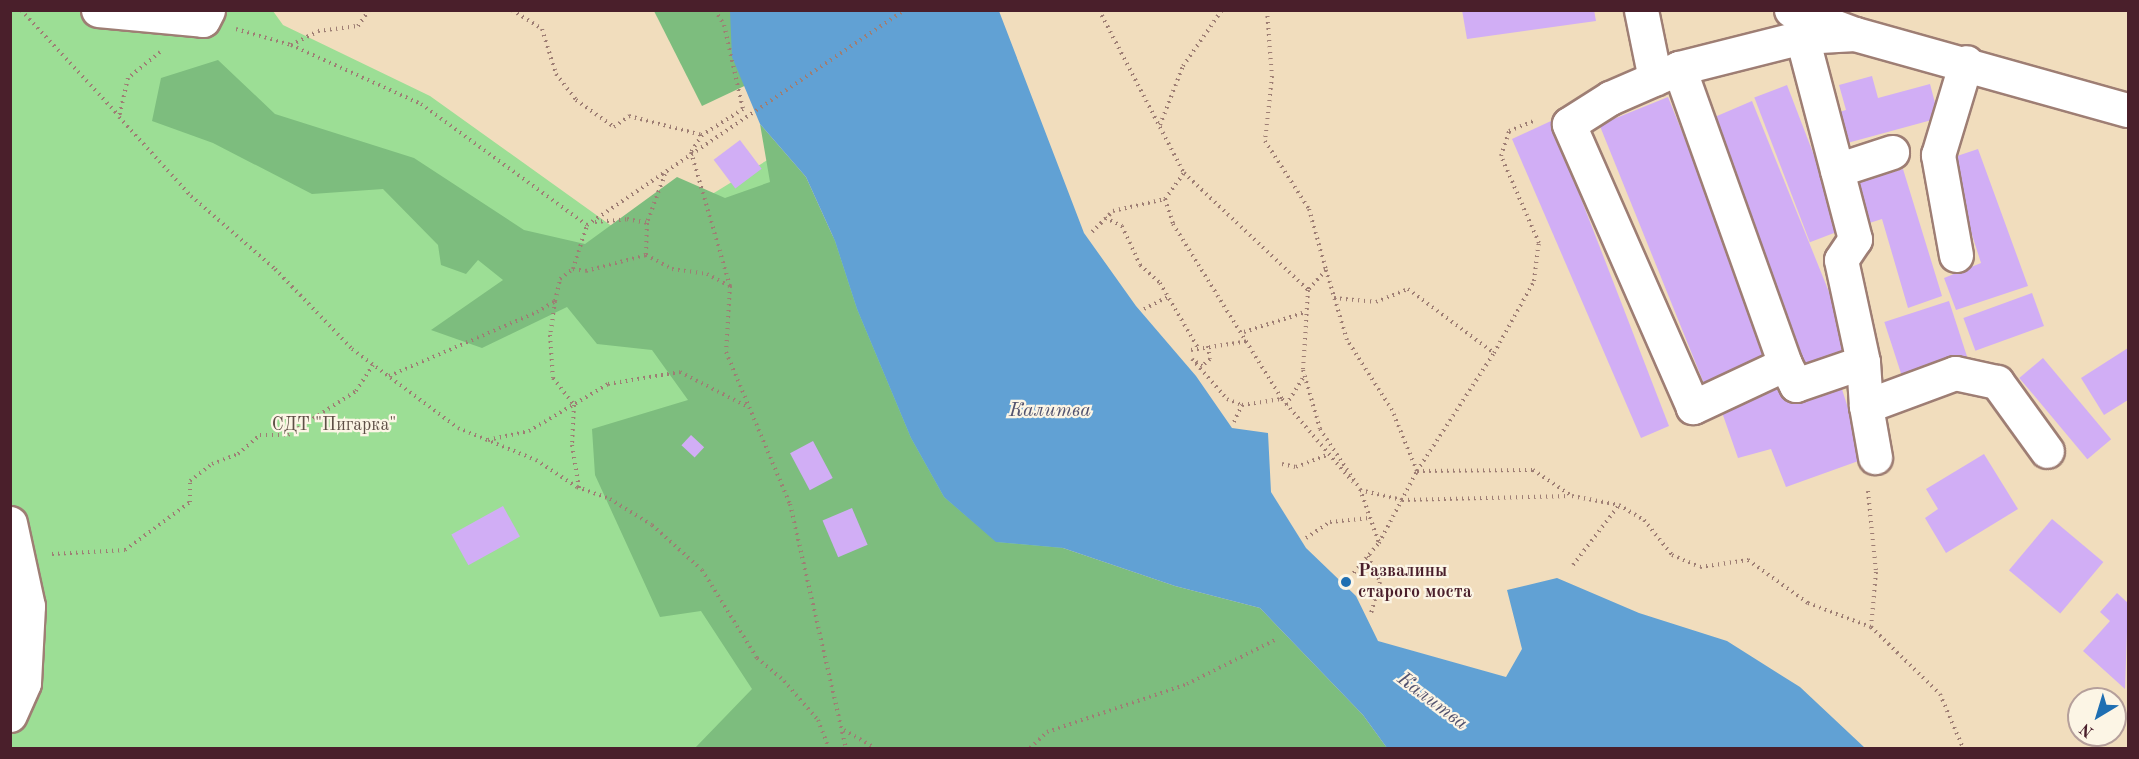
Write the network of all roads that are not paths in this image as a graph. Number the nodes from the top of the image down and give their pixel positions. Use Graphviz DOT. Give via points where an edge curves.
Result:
graph roads {
  1 [pos="99,10"];
  2 [pos="1641,10"];
  3 [pos="205,15"];
  4 [pos="1797,24"];
  5 [pos="1966,62"];
  6 [pos="1667,74"];
  7 [pos="2128,110"];
  8 [pos="1892,152"];
  9 [pos="1837,170"];
  10 [pos="1956,255"];
  11 [pos="1863,362"];
  12 [pos="1785,364"];
  13 [pos="1866,406"];
  14 [pos="2047,452"];
  15 [pos="1875,457"];
  16 [pos="13,536"];
  17 [pos="10,715"];
  1 -- 3 [label="street"];
  2 -- 6 [label="street"];
  4 -- 5 [label="street"];
  4 -- 6 [label="street"];
  4 -- 9 [label="street"];
  5 -- 7 [label="street"];
  5 -- 10 [label="street" via="1938,155"];
  6 -- 12 [label="street"];
  6 -- 12 [label="street" via="1610,98 1569,124 1693,407"];
  8 -- 9 [label="street"];
  9 -- 11 [label="street" via="1855,239 1841,260"];
  11 -- 12 [label="street" via="1796,385"];
  11 -- 13 [label="street"];
  13 -- 14 [label="street" via="1955,373 1996,382"];
  13 -- 15 [label="street"];
  16 -- 17 [label="street" via="28,606 24,683"];
}
